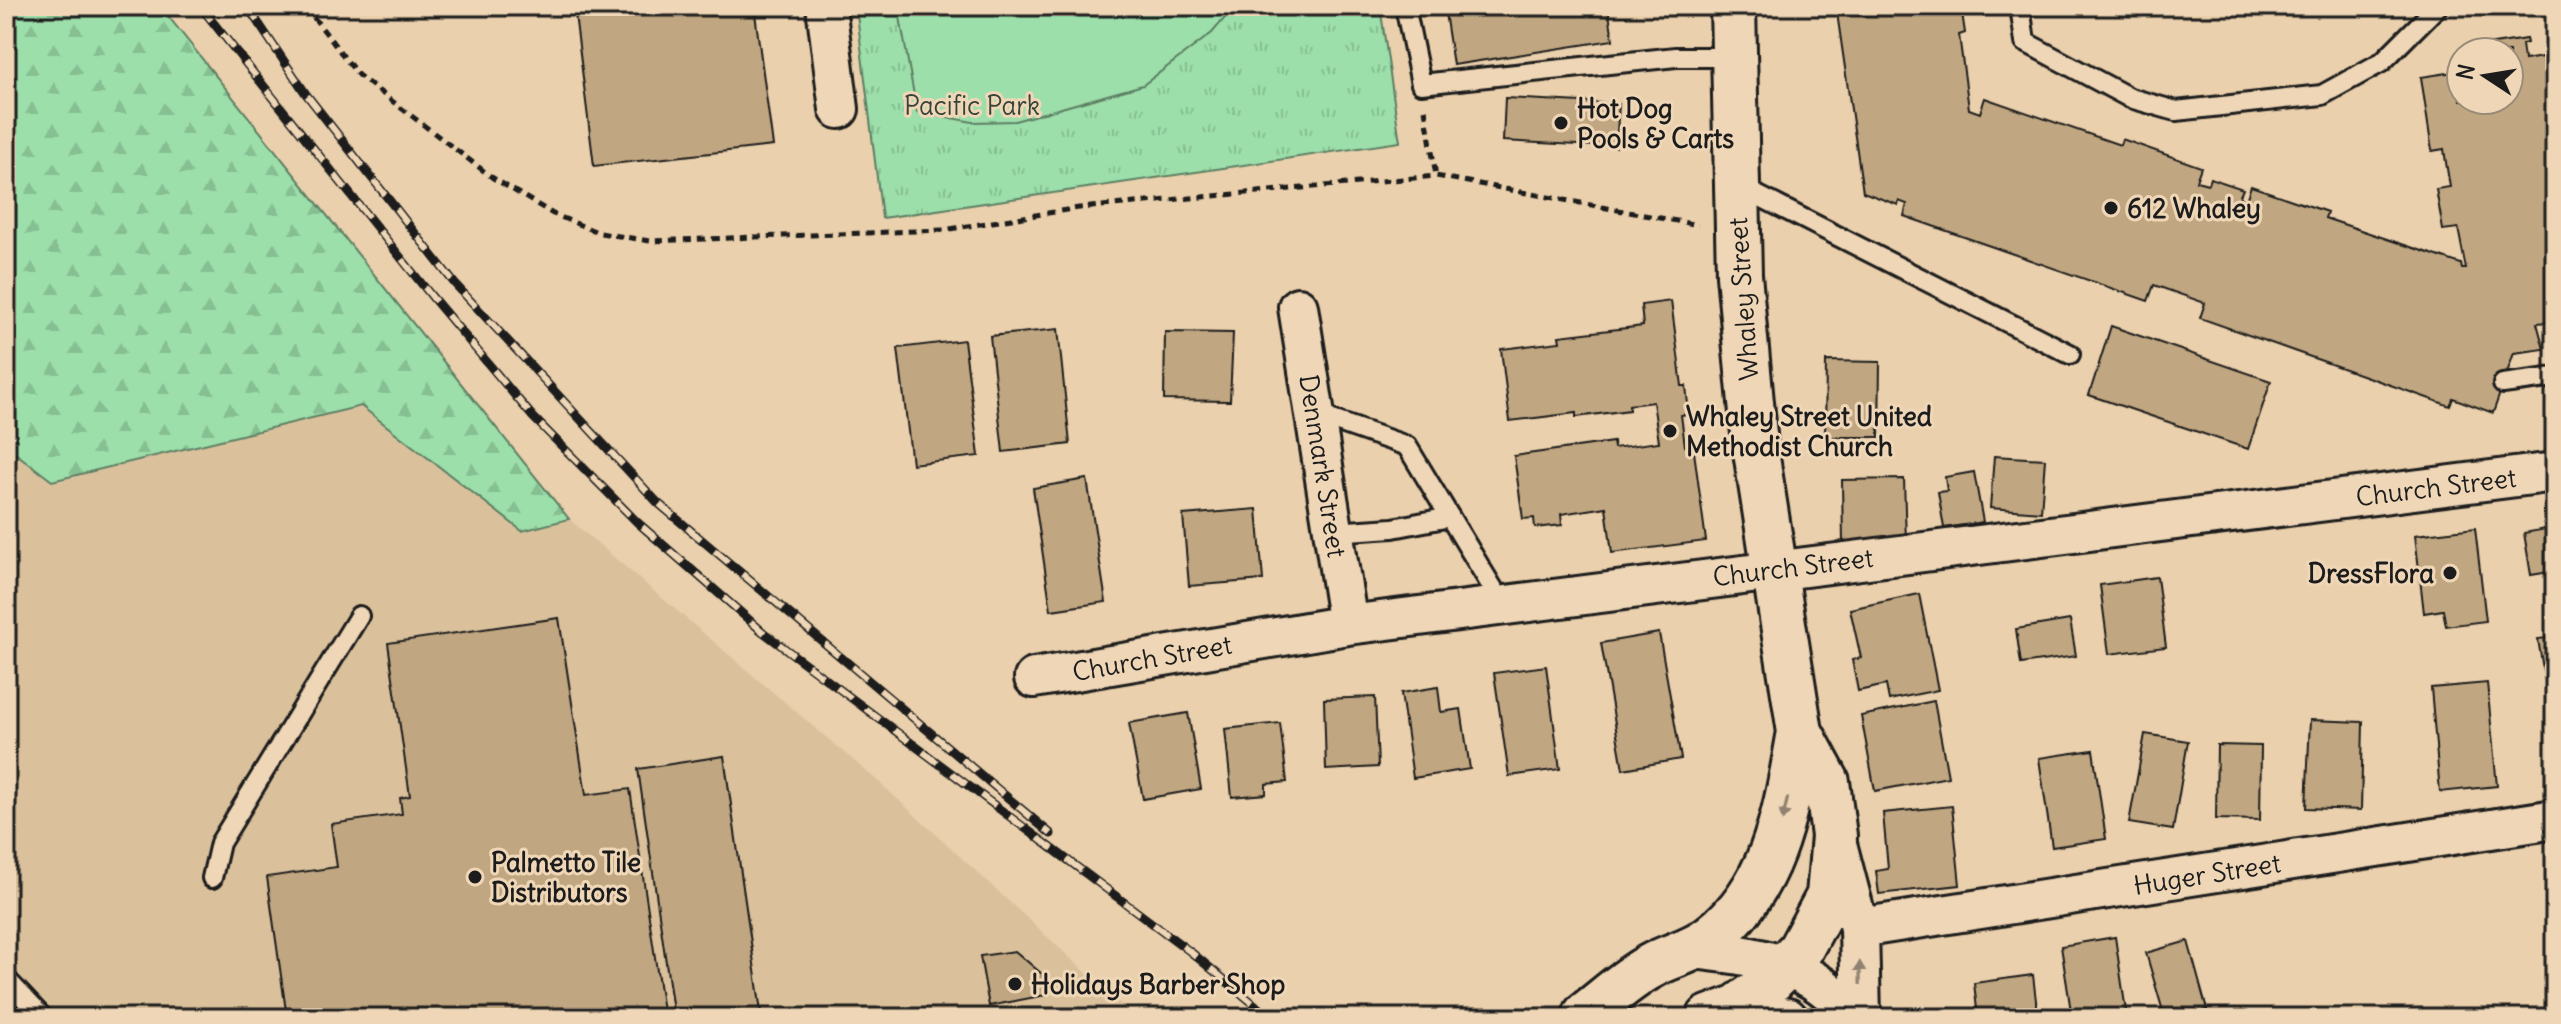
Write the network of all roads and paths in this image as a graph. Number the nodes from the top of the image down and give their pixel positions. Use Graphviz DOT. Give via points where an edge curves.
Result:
graph roads {
  1 [pos="305,6"];
  2 [pos="826,6"];
  3 [pos="1405,6"];
  4 [pos="1733,6"];
  5 [pos="2020,6"];
  6 [pos="2438,6"];
  7 [pos="1736,57"];
  8 [pos="1421,84"];
  9 [pos="839,109"];
  10 [pos="1436,176"];
  11 [pos="1737,185"];
  12 [pos="1738,234"];
  13 [pos="1298,307"];
  14 [pos="2070,354"];
  15 [pos="2555,377"];
  16 [pos="2503,384"];
  17 [pos="1315,414"];
  18 [pos="2555,472"];
  19 [pos="1450,517"];
  20 [pos="1333,532"];
  21 [pos="1773,570"];
  22 [pos="1503,605"];
  23 [pos="359,616"];
  24 [pos="1348,625"];
  25 [pos="1034,678"];
  26 [pos="1800,732"];
  27 [pos="2555,819"];
  28 [pos="1834,836"];
  29 [pos="212,878"];
  30 [pos="1859,928"];
  31 [pos="1691,949"];
  32 [pos="1788,966"];
  33 [pos="6,979"];
  34 [pos="1722,1013"];
  35 [pos="1584,1017"];
  36 [pos="43,1018"];
  37 [pos="1788,1018"];
  38 [pos="1853,1018"];
  39 [pos="1861,1018"];
  1 -- 10 [label="path" via="358,75 493,178 553,214 600,233 650,241 944,230 1079,208"];
  2 -- 9 [label="street"];
  3 -- 8 [label="lane"];
  4 -- 7 [label="main road, Whaley Street"];
  5 -- 6 [label="lane" via="2025,42 2130,98 2176,111 2322,95 2382,62"];
  7 -- 8 [label="lane" via="1676,57"];
  7 -- 11 [label="main road, Whaley Street"];
  8 -- 10 [label="path"];
  10 -- 12 [label="path"];
  11 -- 12 [label="main road, Whaley Street"];
  11 -- 14 [label="lane"];
  12 -- 21 [label="main road, Whaley Street" via="1745,360"];
  13 -- 17 [label="street, Denmark Street"];
  15 -- 16 [label="lane"];
  17 -- 19 [label="lane" via="1407,446"];
  17 -- 20 [label="street, Denmark Street"];
  18 -- 21 [label="street, Church Street"];
  19 -- 20 [label="lane"];
  19 -- 22 [label="lane"];
  20 -- 24 [label="street, Denmark Street"];
  21 -- 22 [label="street, Church Street"];
  21 -- 26 [label="main road, Whaley Street"];
  22 -- 24 [label="street, Church Street"];
  23 -- 29 [label="lane" via="220,843"];
  24 -- 25 [label="street, Church Street"];
  26 -- 28 [label="main road, Whaley Street" via="1827,782"];
  26 -- 31 [label="main road, Whaley Street, one-way" via="1775,849 1759,884 1736,914"];
  27 -- 30 [label="street, Huger Street"];
  28 -- 30 [label="street, Whaley Street"];
  28 -- 32 [label="main road, Whaley Street" via="1829,896"];
  39 -- 30 [label="street, Whaley Street, one-way"];
  31 -- 32 [label="street, Whaley Street" via="1754,955"];
  31 -- 35 [label="main road, Whaley Street" via="1649,967"];
  32 -- 34 [label="main road, Whaley Street"];
  32 -- 38 [label="street, Whaley Street" via="1822,986"];
  33 -- 36 [label="lane"];
  34 -- 37 [label="street, Whaley Street"];
}
